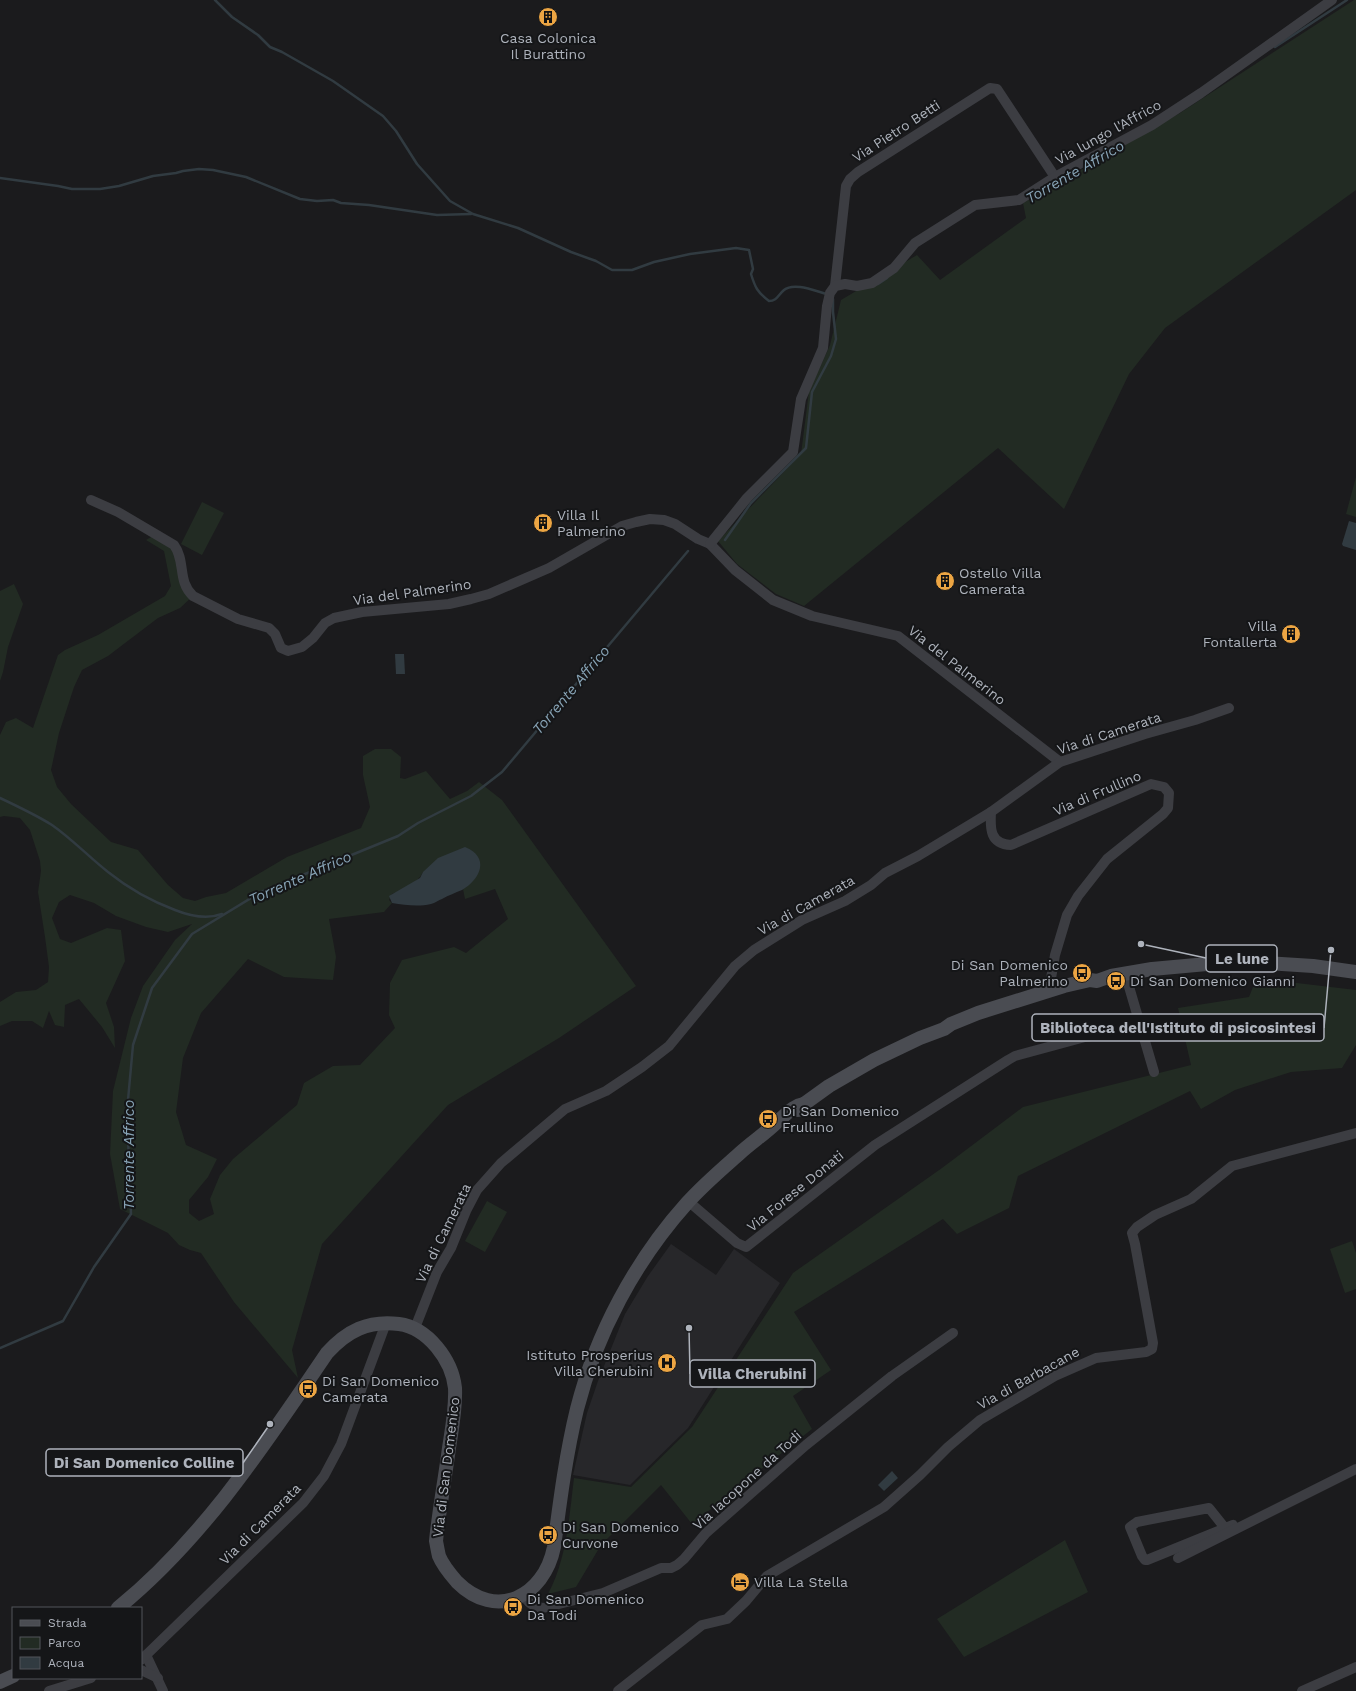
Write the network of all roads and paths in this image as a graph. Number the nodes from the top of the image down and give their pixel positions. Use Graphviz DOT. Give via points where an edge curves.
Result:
graph roads {
  1 [pos="1332,0"];
  2 [pos="1055,177"];
  3 [pos="834,286"];
  4 [pos="91,500"];
  5 [pos="710,544"];
  6 [pos="1229,708"];
  7 [pos="1060,762"];
  8 [pos="991,812"];
  9 [pos="1053,963"];
  10 [pos="1356,972"];
  11 [pos="1125,973"];
  12 [pos="1064,986"];
  13 [pos="1049,990"];
  14 [pos="1141,1028"];
  15 [pos="1154,1072"];
  16 [pos="1356,1134"];
  17 [pos="688,1201"];
  18 [pos="386,1323"];
  19 [pos="415,1328"];
  20 [pos="953,1333"];
  21 [pos="1356,1469"];
  22 [pos="1225,1528"];
  23 [pos="1235,1529"];
  24 [pos="1178,1558"];
  25 [pos="523,1594"];
  26 [pos="119,1607"];
  27 [pos="144,1658"];
  28 [pos="1356,1667"];
  29 [pos="142,1670"];
  30 [pos="12,1676"];
  31 [pos="158,1678"];
  32 [pos="87,1679"];
  33 [pos="0,1682"];
  34 [pos="49,1691"];
  35 [pos="164,1691"];
  36 [pos="618,1691"];
  37 [pos="1302,1691"];
  1 -- 2 [label="street, Via lungo l'Affrico" via="1152,125"];
  2 -- 3 [label="street, Via lungo l'Affrico" via="1019,200 975,205 915,242 894,268 872,283"];
  2 -- 3 [label="street, Via Pietro Betti" via="997,88 990,88 850,179 846,186"];
  3 -- 5 [label="street" via="827,306 823,348 801,399 793,452 747,498"];
  4 -- 5 [label="street, Via del Palmerino" via="118,512 174,545 179,554 184,584 193,596 238,619 269,628 275,634 281,648 288,650 302,647 325,623 334,618 362,612 449,604 489,594 549,568 615,530 636,522 664,520 675,524 698,540"];
  5 -- 7 [label="street, Via del Palmerino" via="742,576 773,600 812,616 898,636"];
  6 -- 7 [label="street, Via di Camerata"];
  7 -- 8 [label="street, Via di Camerata"];
  8 -- 9 [label="street, Via di Frullino" via="993,837 1011,845 1151,784 1164,787 1169,793 1168,808 1163,814 1107,859 1078,896 1067,915"];
  8 -- 19 [label="street, Via di Camerata" via="885,873 845,901 802,920 754,950 736,966 669,1046 606,1091 565,1109 501,1163 477,1190 466,1211 451,1248 437,1272"];
  9 -- 12 [label="street"];
  9 -- 13 [label="street, Via di Frullino"];
  10 -- 11 [label="main road, Via di San Domenico" via="1313,966 1242,963 1181,966"];
  11 -- 12 [label="main road, Via di San Domenico" via="1111,976 1104,974"];
  11 -- 14 [label="street"];
  12 -- 13 [label="main road, Via di San Domenico"];
  13 -- 17 [label="main road, Via di San Domenico" via="951,1024 944,1030 920,1038 874,1060 829,1086 782,1116"];
  14 -- 15 [label="street"];
  14 -- 17 [label="street, Via Forese Donati" via="1085,1037 1008,1060 875,1145 746,1247 737,1243"];
  16 -- 36 [label="street, Via di Barbacane" via="1232,1166 1191,1199 1155,1215 1137,1227 1132,1237 1153,1343 1152,1349 1146,1352 1096,1358 1055,1376 980,1420 884,1507 767,1576 727,1619 702,1625"];
  17 -- 25 [label="main road, Via di San Domenico" via="649,1252 605,1330 587,1374 572,1429 554,1547 549,1564 538,1581"];
  18 -- 19 [label="main road, Via di San Domenico"];
  18 -- 26 [label="main road, Via di San Domenico" via="350,1332 327,1353 231,1491 154,1576"];
  18 -- 27 [label="street, Via di Camerata" via="341,1444 324,1476 303,1503"];
  19 -- 25 [label="main road, Via di San Domenico" via="431,1340 440,1351 455,1387 454,1416 436,1541 439,1556 446,1569 470,1593 487,1601 501,1602"];
  20 -- 25 [label="street, Via Iacopone da Todi" via="892,1376 806,1445 706,1533 677,1565 661,1568 603,1593 543,1608 530,1604"];
  21 -- 23 [label="street"];
  22 -- 22 [label="street" via="1209,1508 1137,1522 1130,1527 1145,1560"];
  22 -- 23 [label="street" via="1233,1525"];
  23 -- 24 [label="street"];
  27 -- 31 [label="street"];
  28 -- 37 [label="street"];
  29 -- 31 [label="street"];
  30 -- 33 [label="main road"];
  31 -- 35 [label="street"];
  32 -- 34 [label="street"];
}
